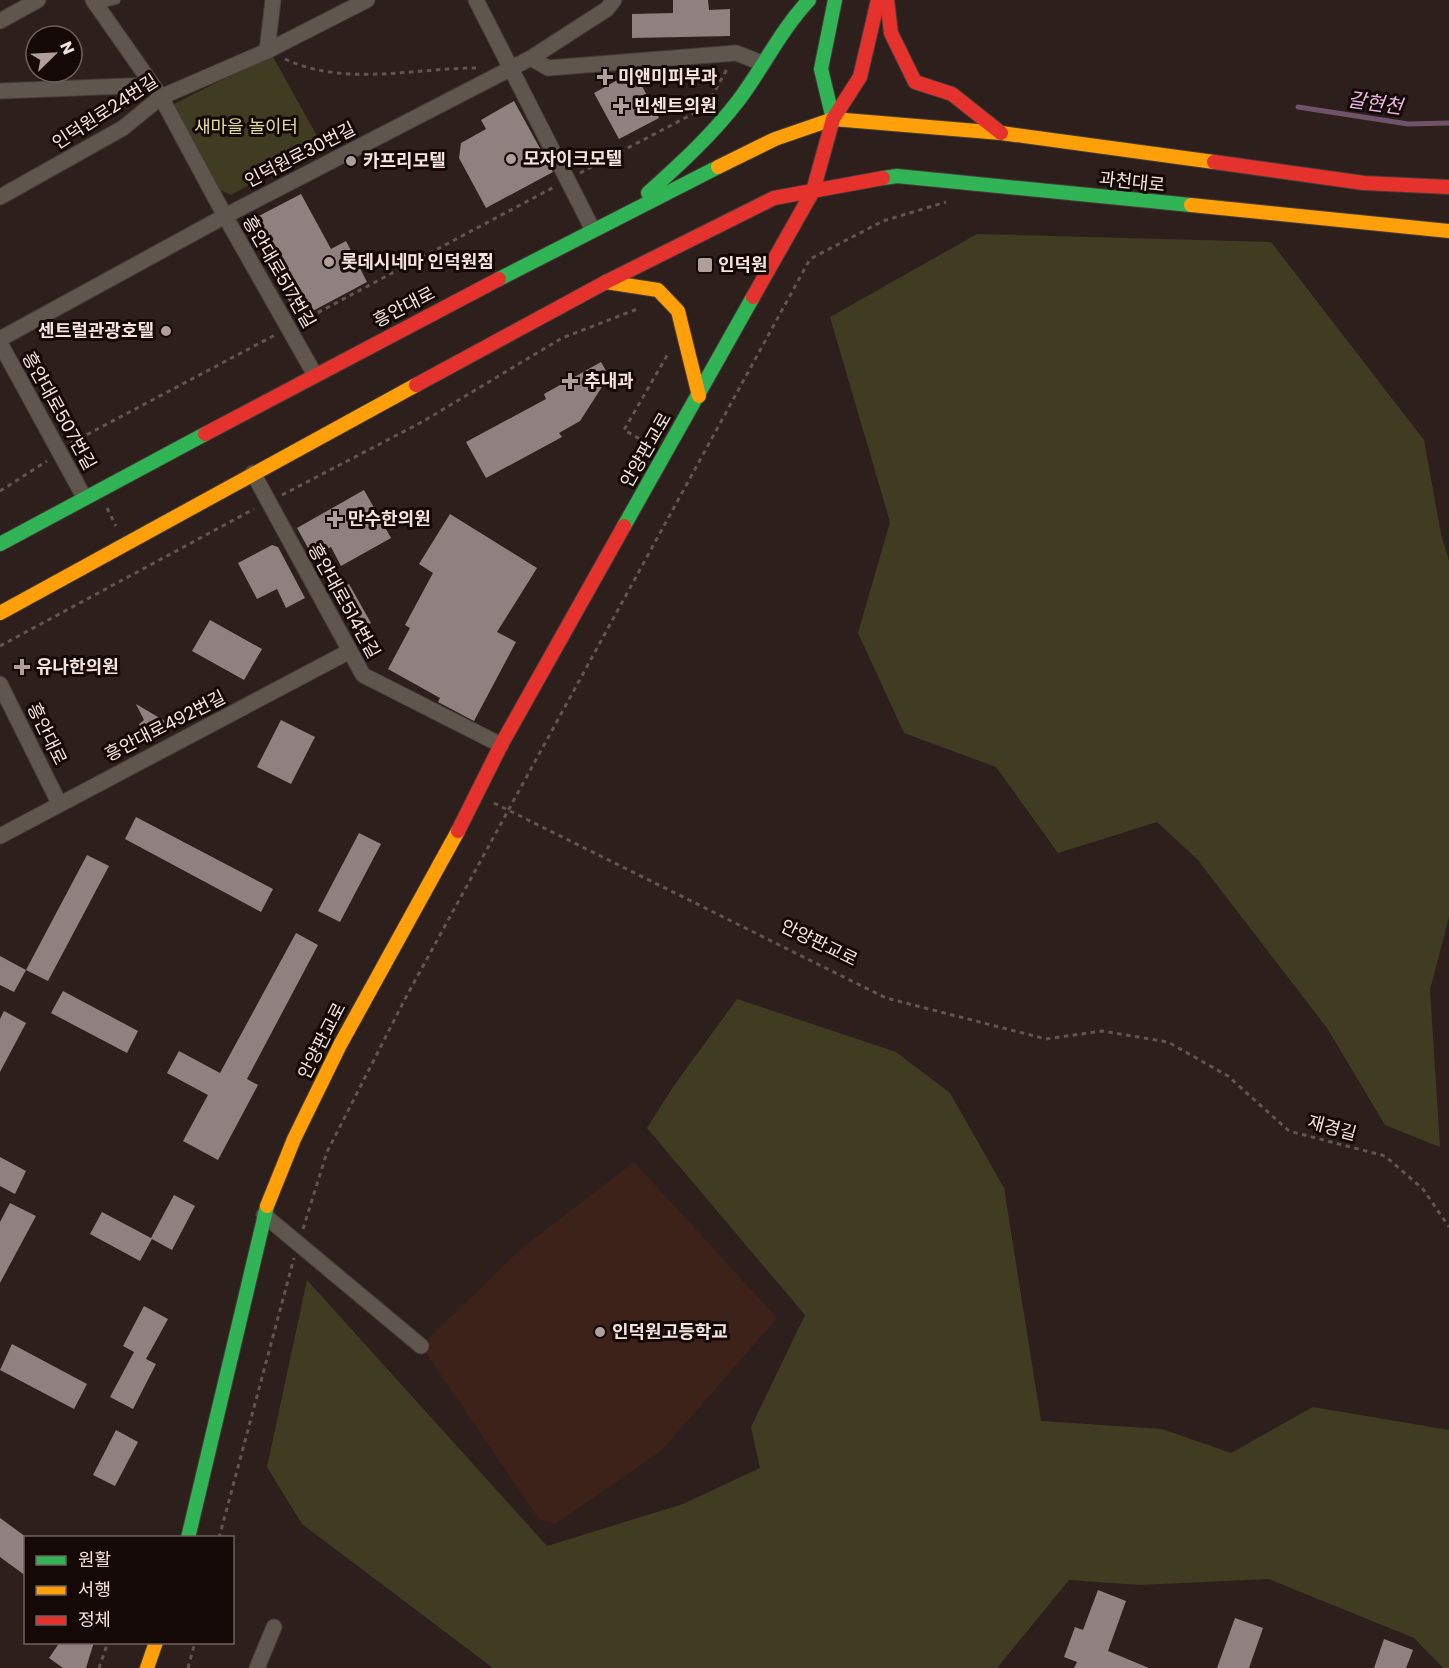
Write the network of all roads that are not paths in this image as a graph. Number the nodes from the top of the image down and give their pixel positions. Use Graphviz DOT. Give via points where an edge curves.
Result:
graph roads {
  1 [pos="38,0"];
  2 [pos="116,0"];
  3 [pos="273,0"];
  4 [pos="367,0"];
  5 [pos="476,0"];
  6 [pos="614,0"];
  7 [pos="809,0"];
  8 [pos="835,0"];
  9 [pos="878,0"];
  10 [pos="887,0"];
  11 [pos="95,3"];
  12 [pos="0,21"];
  13 [pos="267,51"];
  14 [pos="531,58"];
  15 [pos="762,63"];
  16 [pos="510,68"];
  17 [pos="0,91"];
  18 [pos="157,91"];
  19 [pos="833,119"];
  20 [pos="1001,133"];
  21 [pos="1449,187"];
  22 [pos="813,191"];
  23 [pos="0,197"];
  24 [pos="626,213"];
  25 [pos="225,216"];
  26 [pos="593,230"];
  27 [pos="1449,231"];
  28 [pos="606,282"];
  29 [pos="0,341"];
  30 [pos="315,375"];
  31 [pos="699,396"];
  32 [pos="252,473"];
  33 [pos="84,497"];
  34 [pos="0,543"];
  35 [pos="0,613"];
  36 [pos="348,652"];
  37 [pos="0,684"];
  38 [pos="501,745"];
  39 [pos="59,802"];
  40 [pos="0,836"];
  41 [pos="264,1215"];
  42 [pos="421,1346"];
  43 [pos="188,1536"];
  44 [pos="274,1627"];
  45 [pos="155,1644"];
  46 [pos="147,1668"];
  47 [pos="257,1668"];
  1 -- 12 [label="street"];
  2 -- 11 [label="lane, 흥안대로517번길"];
  3 -- 13 [label="street"];
  4 -- 13 [label="street, 인덕원로24번길"];
  5 -- 16 [label="street"];
  6 -- 14 [label="street, 인덕원로30번길" via="607,9"];
  7 -- 15 [label="main road" via="788,21"];
  8 -- 19 [label="main road" via="821,69"];
  9 -- 19 [label="main road" via="860,77"];
  10 -- 20 [label="main road" via="891,33 915,82 952,94"];
  11 -- 18 [label="street, 흥안대로517번길"];
  13 -- 18 [label="street, 인덕원로24번길"];
  14 -- 15 [label="street" via="548,68 736,53"];
  14 -- 16 [label="street, 인덕원로30번길"];
  15 -- 24 [label="main road" via="709,137"];
  16 -- 25 [label="street, 인덕원로30번길"];
  16 -- 26 [label="street"];
  17 -- 18 [label="street"];
  18 -- 23 [label="street, 인덕원로24번길" via="123,129"];
  18 -- 25 [label="street, 흥안대로517번길"];
  19 -- 20 [label="main road, 과천대로"];
  19 -- 22 [label="main road, 안양판교로"];
  19 -- 24 [label="main road, 흥안대로" via="775,139"];
  20 -- 21 [label="main road, 과천대로" via="1364,183"];
  22 -- 27 [label="main road, 과천대로" via="897,176"];
  22 -- 28 [label="main road" via="774,198"];
  22 -- 31 [label="main road, 안양판교로"];
  24 -- 26 [label="main road, 흥안대로"];
  25 -- 29 [label="street, 인덕원로30번길"];
  25 -- 30 [label="street, 흥안대로517번길"];
  26 -- 30 [label="main road, 흥안대로"];
  28 -- 31 [label="main road" via="658,290 678,311"];
  28 -- 32 [label="main road"];
  29 -- 33 [label="street, 흥안대로507번길"];
  30 -- 33 [label="main road, 흥안대로"];
  31 -- 38 [label="main road, 안양판교로"];
  32 -- 35 [label="main road"];
  32 -- 36 [label="street, 흥안대로514번길"];
  33 -- 34 [label="main road, 흥안대로"];
  36 -- 38 [label="street, 흥안대로514번길" via="363,675"];
  36 -- 39 [label="street, 흥안대로492번길"];
  37 -- 39 [label="street, 흥안대로"];
  38 -- 41 [label="main road, 안양판교로" via="454,840 340,1045 294,1139"];
  39 -- 40 [label="street, 흥안대로492번길"];
  41 -- 42 [label="street"];
  41 -- 43 [label="main road, 안양판교로"];
  44 -- 47 [label="street"];
  45 -- 46 [label="main road"];
}
